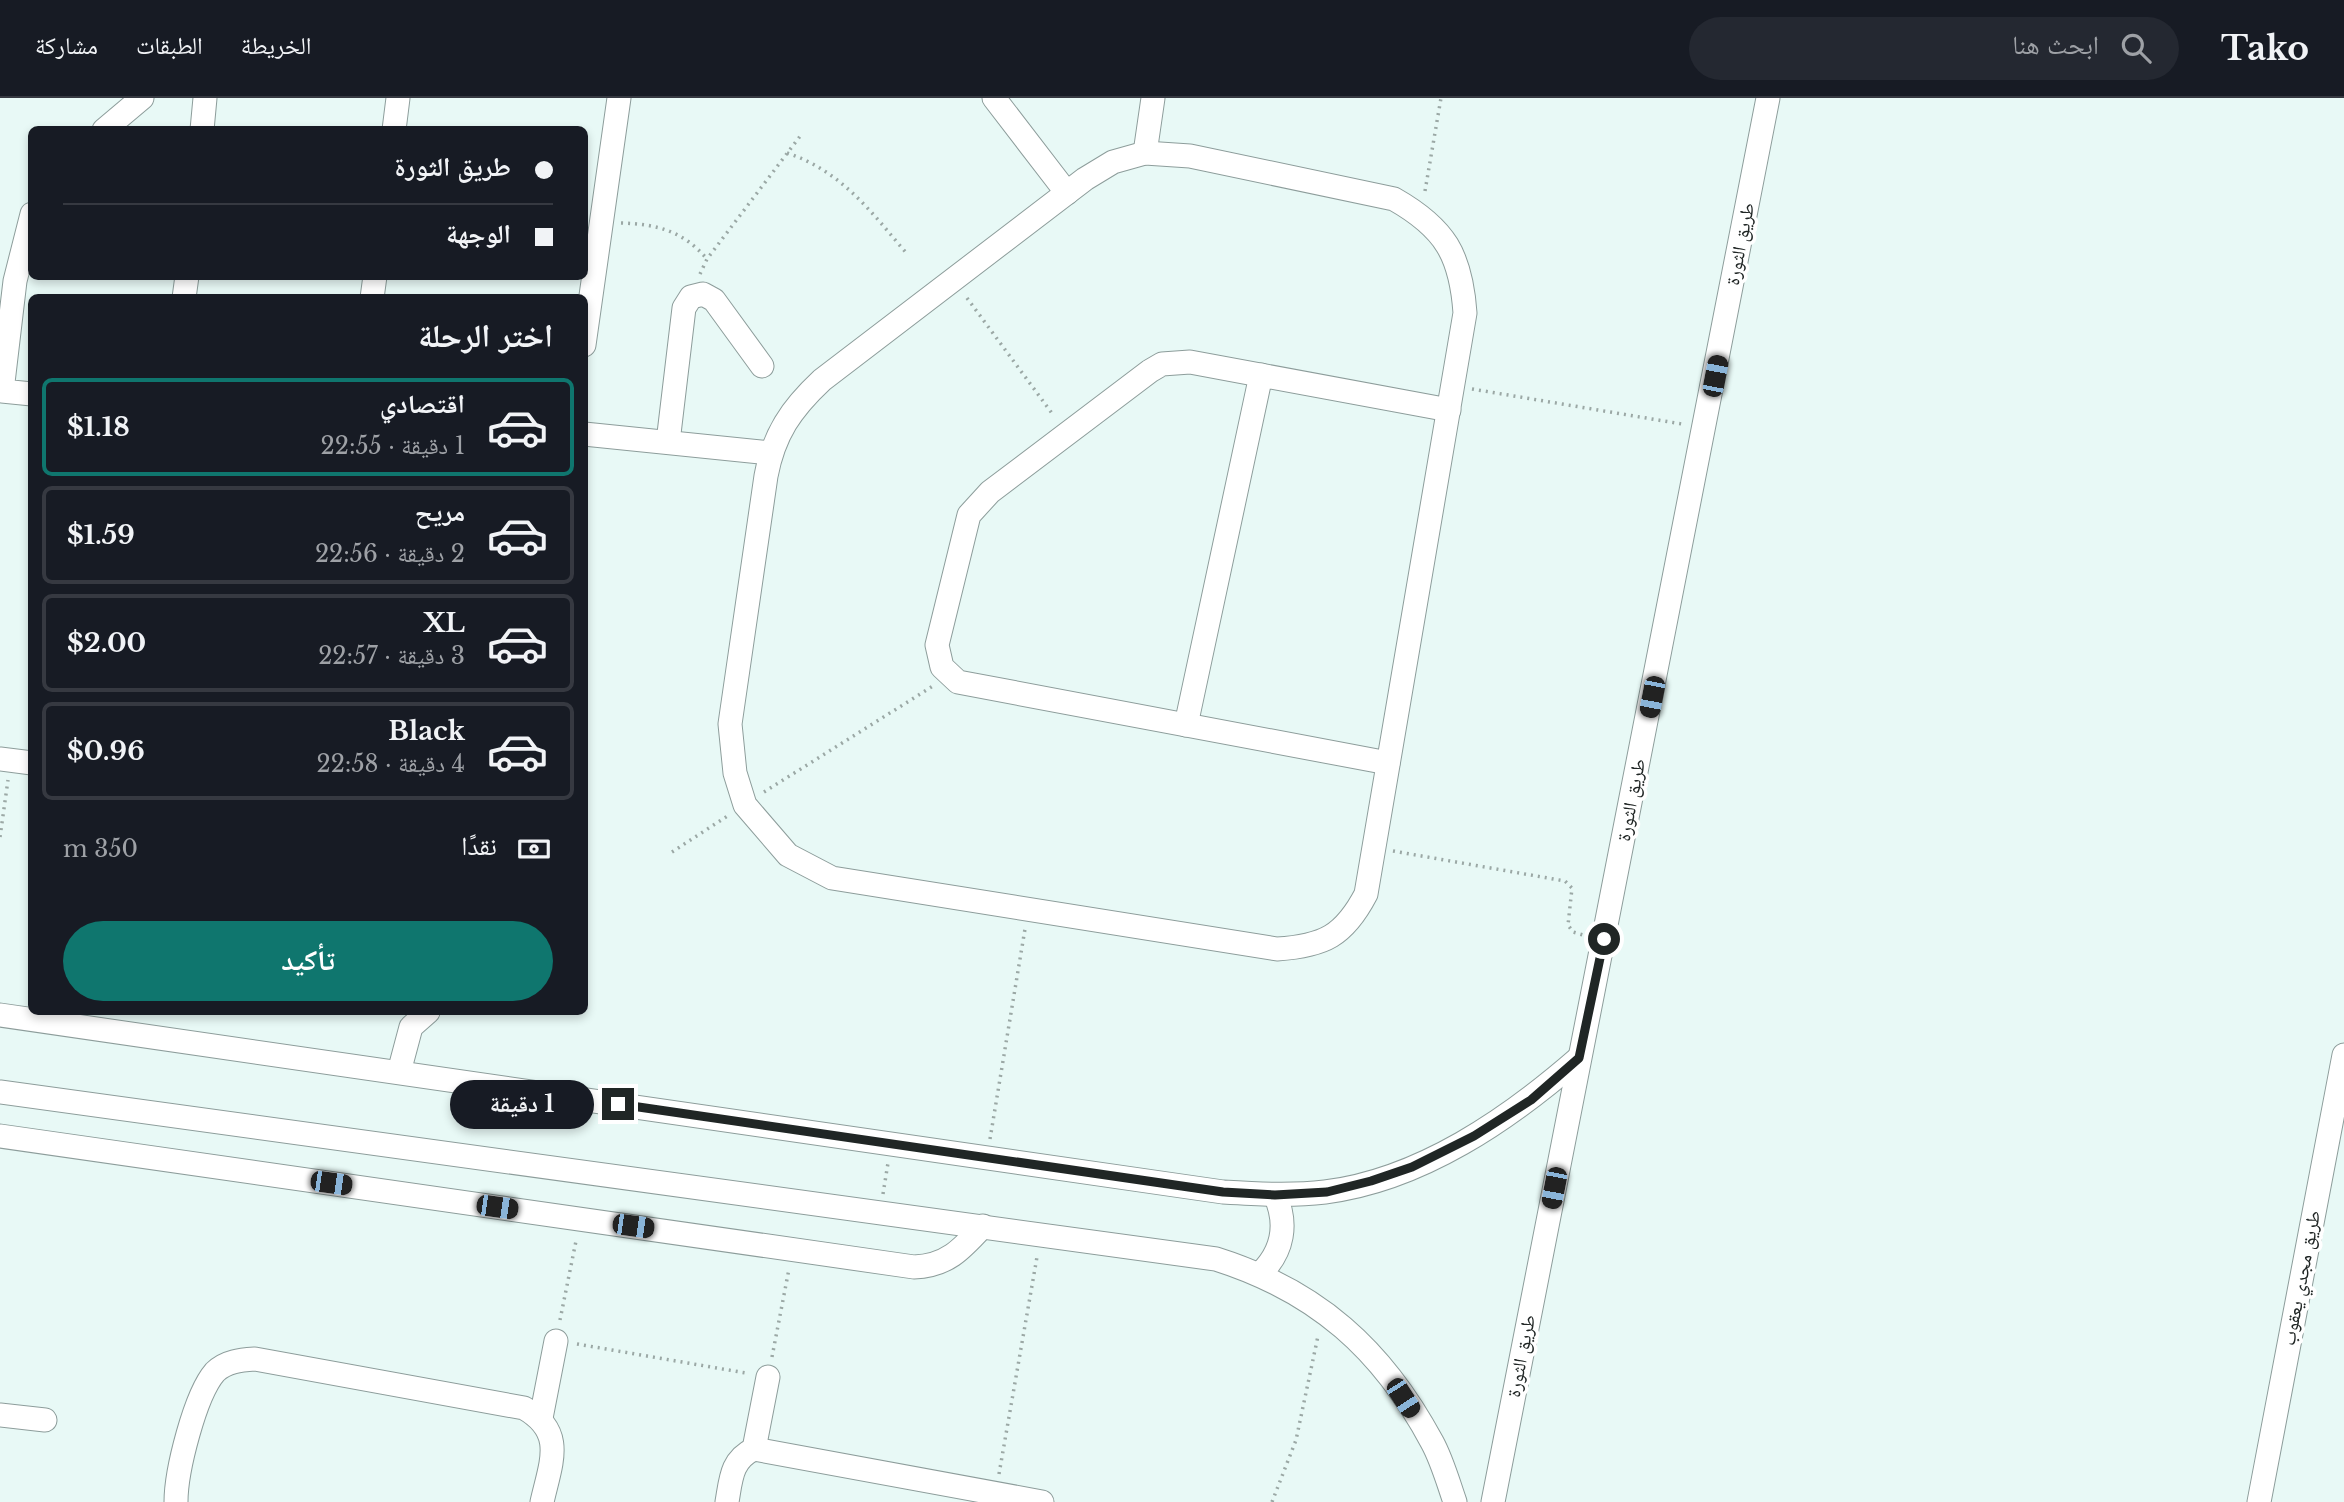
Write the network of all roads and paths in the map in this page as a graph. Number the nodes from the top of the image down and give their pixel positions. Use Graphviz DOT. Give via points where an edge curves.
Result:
graph roads {
  1 [pos="142,98"];
  2 [pos="205,98"];
  3 [pos="398,98"];
  4 [pos="619,98"];
  5 [pos="994,98"];
  6 [pos="1153,98"];
  7 [pos="1441,98"];
  8 [pos="1747,98"];
  9 [pos="1766,109"];
  10 [pos="109,126"];
  11 [pos="202,126"];
  12 [pos="394,126"];
  13 [pos="801,135"];
  14 [pos="788,153"];
  15 [pos="1146,153"];
  16 [pos="1067,193"];
  17 [pos="1421,214"];
  18 [pos="602,222"];
  19 [pos="28,230"];
  20 [pos="908,255"];
  21 [pos="707,259"];
  22 [pos="954,279"];
  23 [pos="696,294"];
  24 [pos="588,318"];
  25 [pos="762,366"];
  26 [pos="1261,375"];
  27 [pos="1453,386"];
  28 [pos="28,394"];
  29 [pos="1449,410"];
  30 [pos="1705,427"];
  31 [pos="1066,433"];
  32 [pos="588,434"];
  33 [pos="668,442"];
  34 [pos="770,453"];
  35 [pos="949,676"];
  36 [pos="1186,725"];
  37 [pos="14,761"];
  38 [pos="1388,764"];
  39 [pos="745,805"];
  40 [pos="0,837"];
  41 [pos="1374,848"];
  42 [pos="672,852"];
  43 [pos="1028,909"];
  44 [pos="1604,939"];
  45 [pos="0,1015"];
  46 [pos="425,1015"];
  47 [pos="2344,1055"];
  48 [pos="1579,1058"];
  49 [pos="399,1072"];
  50 [pos="0,1092"];
  51 [pos="0,1136"];
  52 [pos="891,1144"];
  53 [pos="987,1158"];
  54 [pos="1275,1195"];
  55 [pos="879,1212"];
  56 [pos="580,1219"];
  57 [pos="983,1226"];
  58 [pos="1042,1234"];
  59 [pos="793,1249"];
  60 [pos="1261,1273"];
  61 [pos="1324,1309"];
  62 [pos="556,1340"];
  63 [pos="768,1377"];
  64 [pos="0,1415"];
  65 [pos="541,1418"];
  66 [pos="45,1420"];
  67 [pos="754,1448"];
  68 [pos="995,1493"];
  69 [pos="176,1502"];
  70 [pos="542,1502"];
  71 [pos="727,1502"];
  72 [pos="1042,1502"];
  73 [pos="1272,1502"];
  74 [pos="1455,1502"];
  75 [pos="1493,1502"];
  76 [pos="2259,1502"];
  1 -- 10 [label="street"];
  2 -- 11 [label="street"];
  3 -- 12 [label="street"];
  4 -- 18 [label="street"];
  5 -- 16 [label="street"];
  6 -- 15 [label="street"];
  7 -- 17 [label="path"];
  8 -- 9 [label="street"];
  9 -- 30 [label="street, طريق الثورة"];
  13 -- 14 [label="path"];
  14 -- 20 [label="path" via="842,180"];
  14 -- 21 [label="path"];
  15 -- 16 [label="street" via="1113,162"];
  15 -- 17 [label="street" via="1189,156 1361,191 1394,199"];
  16 -- 22 [label="street"];
  17 -- 27 [label="street" via="1454,253 1463,280 1465,313"];
  18 -- 21 [label="path" via="662,227 686,239"];
  18 -- 24 [label="street"];
  19 -- 28 [label="street" via="15,281 2,391"];
  21 -- 23 [label="path"];
  22 -- 31 [label="path"];
  22 -- 34 [label="street" via="797,403"];
  23 -- 25 [label="street" via="714,300"];
  23 -- 33 [label="street" via="684,308"];
  26 -- 29 [label="street"];
  26 -- 31 [label="street" via="1190,362 1162,364"];
  26 -- 36 [label="street"];
  27 -- 29 [label="street"];
  27 -- 30 [label="path"];
  29 -- 38 [label="street"];
  30 -- 44 [label="street, طريق الثورة"];
  31 -- 35 [label="street" via="969,514 937,645"];
  32 -- 33 [label="street"];
  33 -- 34 [label="street"];
  34 -- 39 [label="street" via="730,724 735,773"];
  35 -- 36 [label="street" via="958,682"];
  35 -- 39 [label="path"];
  36 -- 38 [label="street"];
  37 -- 40 [label="path"];
  38 -- 41 [label="street"];
  39 -- 42 [label="path"];
  39 -- 43 [label="street" via="788,855 832,878"];
  41 -- 43 [label="street" via="1366,894 1352,921 1331,938 1305,947 1278,949"];
  41 -- 44 [label="path" via="1564,881 1572,888 1570,929"];
  43 -- 53 [label="path"];
  44 -- 48 [label="street, طريق الثورة"];
  45 -- 49 [label="street"];
  46 -- 49 [label="street" via="411,1027"];
  47 -- 76 [label="street, طريق مجدي يعقوب"];
  48 -- 54 [label="street" via="1531,1100 1412,1167 1327,1192"];
  48 -- 75 [label="street, طريق الثورة"];
  49 -- 52 [label="street"];
  50 -- 55 [label="street"];
  51 -- 56 [label="street"];
  52 -- 53 [label="street"];
  52 -- 55 [label="path"];
  53 -- 54 [label="street" via="1223,1192"];
  54 -- 60 [label="street" via="1282,1218 1281,1242"];
  55 -- 57 [label="street"];
  56 -- 59 [label="street"];
  56 -- 62 [label="path"];
  57 -- 58 [label="street"];
  57 -- 59 [label="street" via="950,1259 926,1266"];
  58 -- 60 [label="street" via="1216,1259"];
  58 -- 68 [label="path"];
  59 -- 63 [label="path"];
  60 -- 61 [label="street"];
  61 -- 73 [label="path" via="1296,1440"];
  61 -- 74 [label="street" via="1361,1341 1389,1375 1432,1443"];
  62 -- 63 [label="path"];
  62 -- 65 [label="street"];
  63 -- 67 [label="street"];
  64 -- 66 [label="street"];
  65 -- 69 [label="street" via="524,1408 256,1359 235,1360 217,1370 205,1387 182,1455"];
  65 -- 70 [label="street" via="552,1435"];
  67 -- 68 [label="street"];
  67 -- 71 [label="street" via="741,1455 733,1467"];
  68 -- 72 [label="street"];
}
